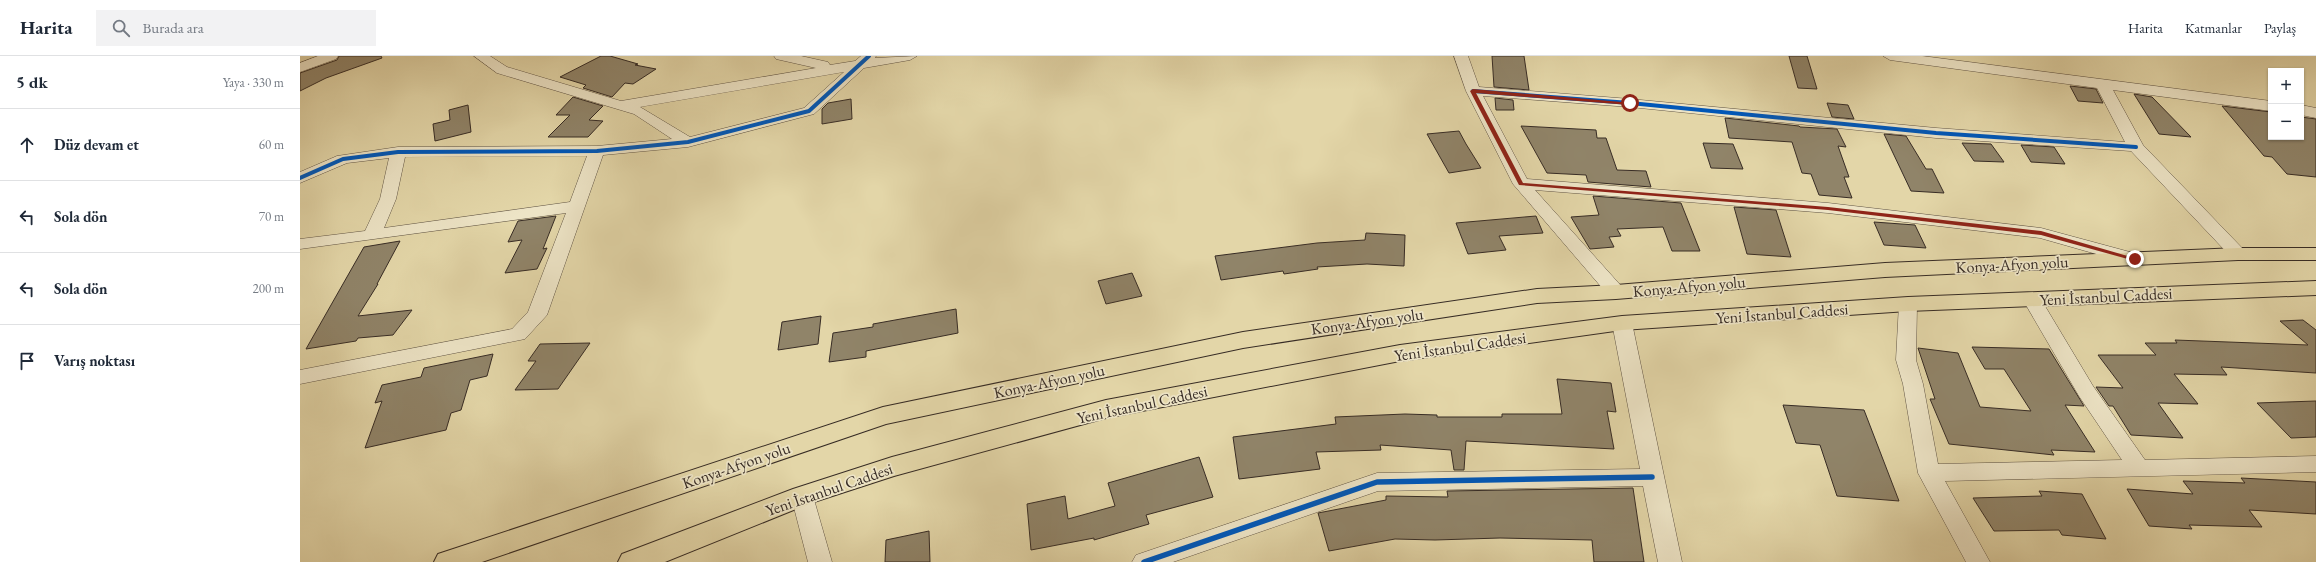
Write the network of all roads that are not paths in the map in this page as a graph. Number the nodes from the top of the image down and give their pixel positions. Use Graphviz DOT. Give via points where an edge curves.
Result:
graph roads {
  1 [pos="331,56"];
  2 [pos="481,56"];
  3 [pos="781,56"];
  4 [pos="910,56"];
  5 [pos="1461,56"];
  6 [pos="1890,56"];
  7 [pos="865,60"];
  8 [pos="835,67"];
  9 [pos="300,68"];
  10 [pos="2102,83"];
  11 [pos="1473,91"];
  12 [pos="616,106"];
  13 [pos="2268,106"];
  14 [pos="2304,110"];
  15 [pos="2316,112"];
  16 [pos="688,142"];
  17 [pos="2136,147"];
  18 [pos="596,151"];
  19 [pos="398,152"];
  20 [pos="300,178"];
  21 [pos="1521,184"];
  22 [pos="576,206"];
  23 [pos="372,235"];
  24 [pos="300,244"];
  25 [pos="2238,254"];
  26 [pos="2316,254"];
  27 [pos="2135,259"];
  28 [pos="2316,288"];
  29 [pos="1616,292"];
  30 [pos="2032,300"];
  31 [pos="1908,304"];
  32 [pos="1622,323"];
  33 [pos="300,377"];
  34 [pos="2316,464"];
  35 [pos="2139,468"];
  36 [pos="1929,473"];
  37 [pos="1652,477"];
  38 [pos="802,496"];
  39 [pos="448,562"];
  40 [pos="632,562"];
  41 [pos="820,562"];
  42 [pos="1144,562"];
  43 [pos="1670,562"];
  44 [pos="1978,562"];
  1 -- 9 [label="street"];
  2 -- 12 [label="street" via="502,70"];
  3 -- 8 [label="street"];
  4 -- 7 [label="street"];
  5 -- 11 [label="street"];
  6 -- 10 [label="street"];
  7 -- 8 [label="street"];
  7 -- 16 [label="street" via="810,111"];
  8 -- 12 [label="street"];
  10 -- 13 [label="street"];
  10 -- 17 [label="street"];
  11 -- 17 [label="street" via="1936,133"];
  11 -- 21 [label="street"];
  12 -- 16 [label="street" via="639,111"];
  14 -- 15 [label="street"];
  16 -- 18 [label="street"];
  17 -- 25 [label="street"];
  18 -- 19 [label="street"];
  18 -- 22 [label="street"];
  19 -- 20 [label="street" via="343,160"];
  19 -- 23 [label="street" via="388,199"];
  21 -- 27 [label="street" via="1828,208 2041,233"];
  21 -- 29 [label="street"];
  22 -- 23 [label="street"];
  22 -- 33 [label="street" via="536,314 518,334"];
  23 -- 24 [label="street"];
  25 -- 26 [label="highway, Konya-Afyon yolu"];
  25 -- 27 [label="highway, Konya-Afyon yolu"];
  27 -- 29 [label="highway, Konya-Afyon yolu" via="1885,270"];
  28 -- 30 [label="highway, Yeni İstanbul Caddesi"];
  29 -- 39 [label="highway, Konya-Afyon yolu" via="1537,296 1243,340 883,416"];
  30 -- 31 [label="highway, Yeni İstanbul Caddesi"];
  30 -- 35 [label="street" via="2086,391"];
  31 -- 32 [label="highway, Yeni İstanbul Caddesi"];
  31 -- 36 [label="street" via="1906,360 1913,384"];
  32 -- 37 [label="street"];
  32 -- 38 [label="highway, Yeni İstanbul Caddesi" via="1400,353 1106,409 892,467"];
  34 -- 35 [label="street"];
  35 -- 36 [label="street"];
  36 -- 44 [label="street"];
  37 -- 42 [label="street" via="1377,482"];
  37 -- 43 [label="street"];
  38 -- 40 [label="highway, Yeni İstanbul Caddesi"];
  38 -- 41 [label="street"];
}
